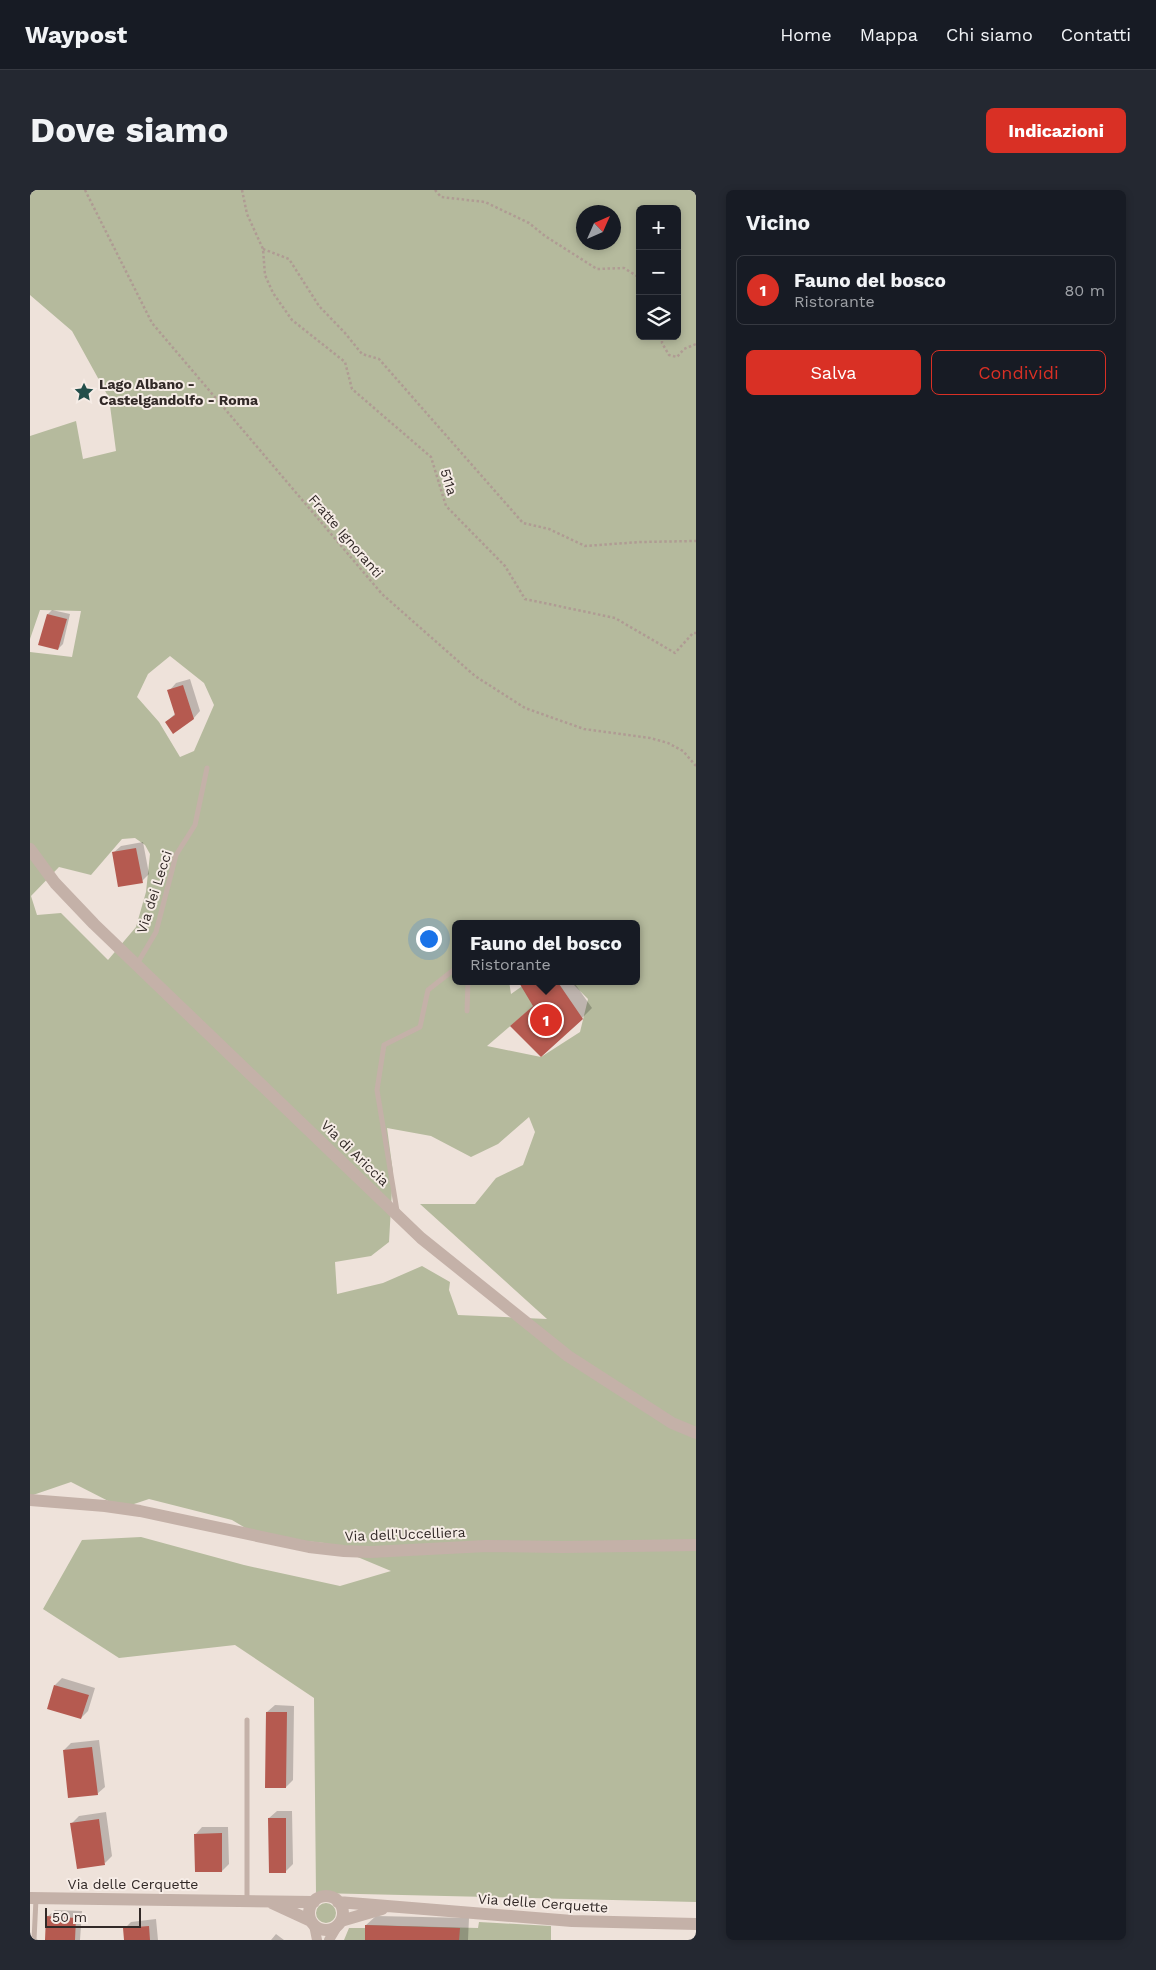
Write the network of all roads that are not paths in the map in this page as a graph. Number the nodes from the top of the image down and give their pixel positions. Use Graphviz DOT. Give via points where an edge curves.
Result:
graph roads {
  1 [pos="207,768"];
  2 [pos="30,849"];
  3 [pos="136,965"];
  4 [pos="452,971"];
  5 [pos="468,985"];
  6 [pos="467,1011"];
  7 [pos="398,1216"];
  8 [pos="696,1433"];
  9 [pos="30,1500"];
  10 [pos="696,1545"];
  11 [pos="247,1720"];
  12 [pos="33,1898"];
  13 [pos="247,1900"];
  14 [pos="265,1900"];
  15 [pos="314,1902"];
  16 [pos="338,1902"];
  17 [pos="389,1907"];
  18 [pos="312,1923"];
  19 [pos="339,1923"];
  20 [pos="696,1924"];
  21 [pos="34,1940"];
  22 [pos="317,1940"];
  23 [pos="329,1940"];
  1 -- 3 [label="lane, Via dei Lecci" via="195,825 176,855 156,932"];
  2 -- 3 [label="street, Via di Ariccia" via="58,887"];
  3 -- 7 [label="street, Via di Ariccia"];
  4 -- 7 [label="lane" via="428,990 420,1027 384,1045 377,1090"];
  5 -- 6 [label="lane"];
  7 -- 8 [label="street, Via di Ariccia" via="568,1356 672,1423"];
  9 -- 10 [label="street, Via dell'Uccelliera" via="140,1511 344,1552 486,1546"];
  11 -- 13 [label="lane"];
  12 -- 13 [label="street, Via delle Cerquette"];
  12 -- 21 [label="lane"];
  13 -- 14 [label="street, Via delle Cerquette"];
  14 -- 15 [label="street, Via delle Cerquette"];
  14 -- 18 [label="street, Via delle Cerquette"];
  15 -- 16 [label="street" via="328,1897"];
  15 -- 18 [label="street" via="310,1911"];
  16 -- 17 [label="street, Via delle Cerquette"];
  16 -- 19 [label="street" via="342,1911"];
  17 -- 19 [label="street, Via delle Cerquette"];
  17 -- 20 [label="street, Via delle Cerquette" via="572,1921"];
  18 -- 19 [label="street" via="323,1930"];
  18 -- 22 [label="street"];
  19 -- 23 [label="street"];
}
